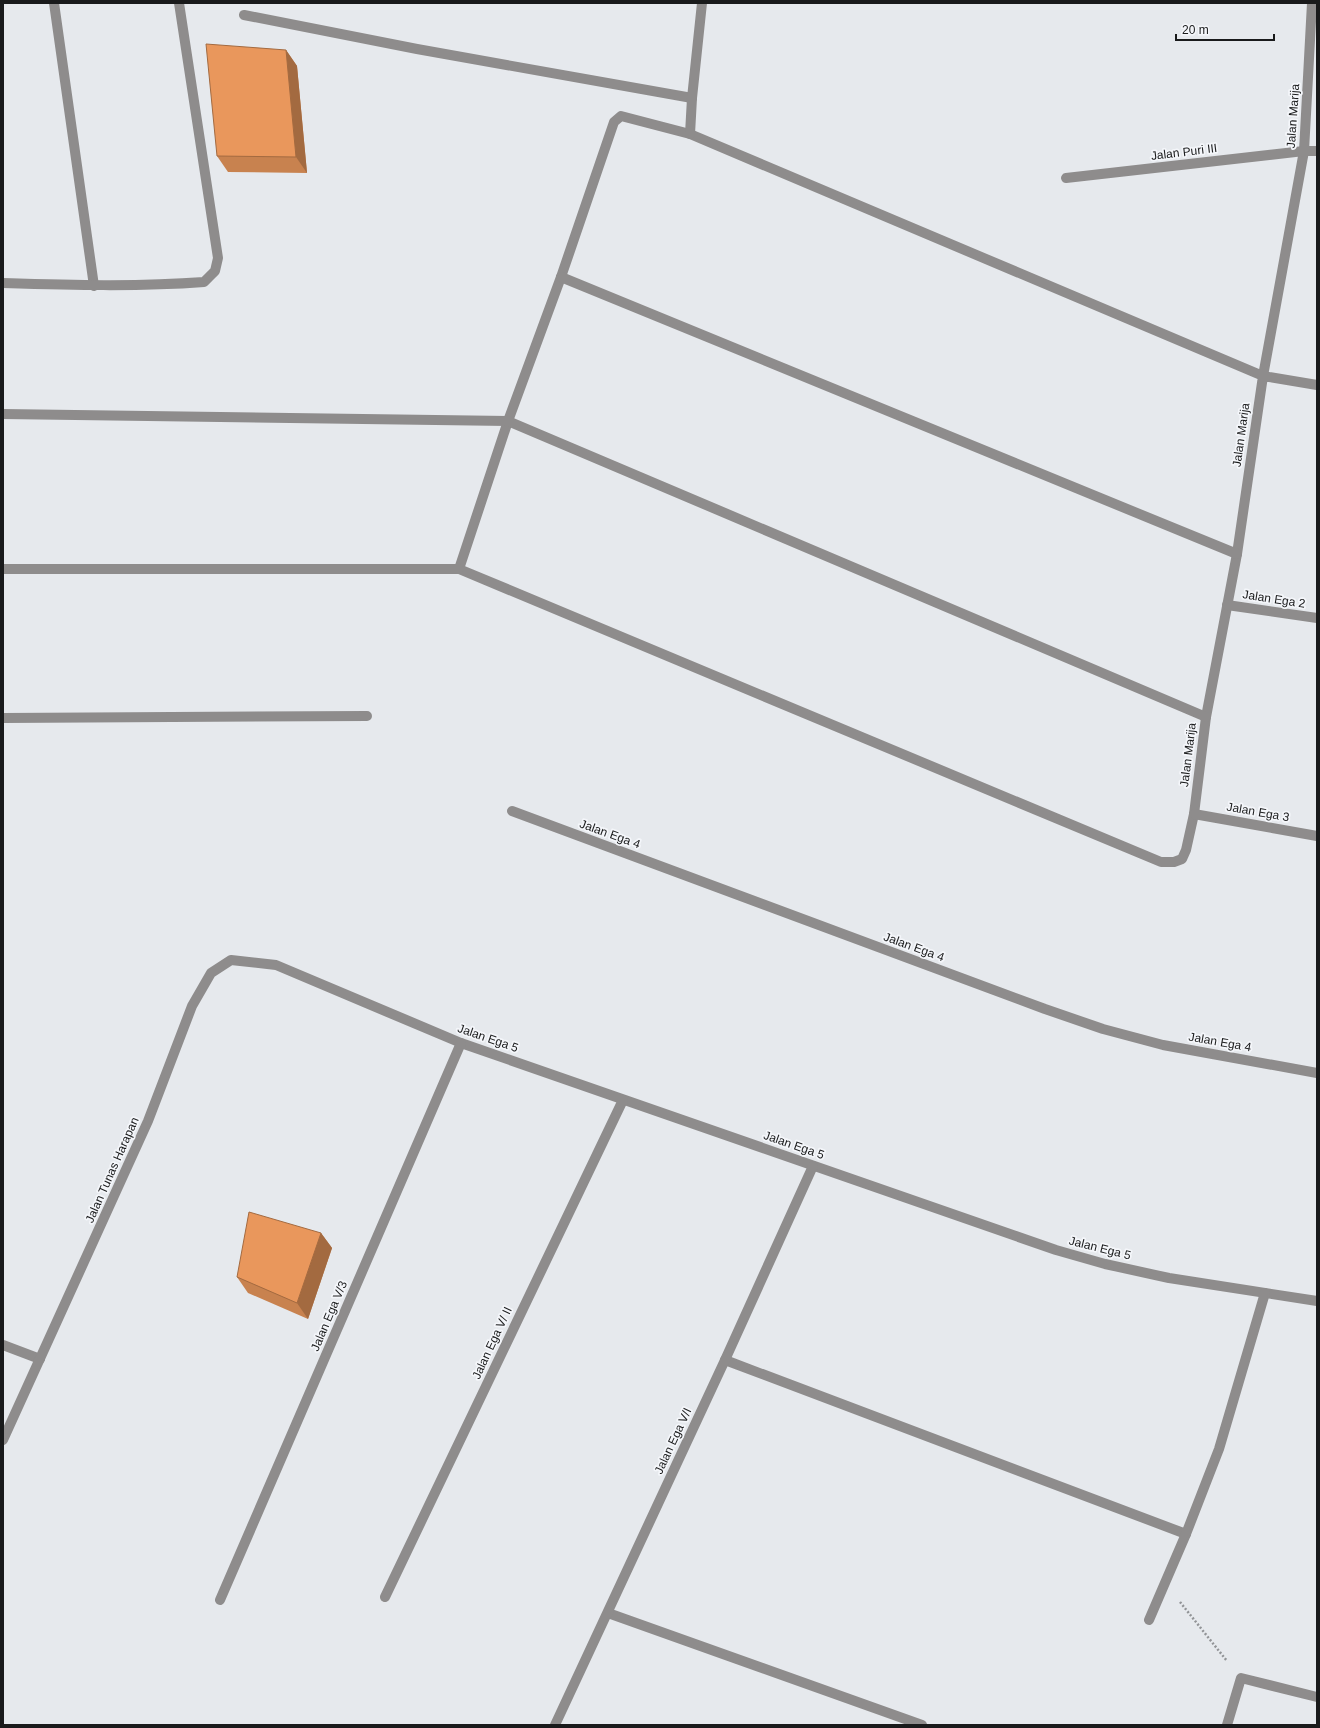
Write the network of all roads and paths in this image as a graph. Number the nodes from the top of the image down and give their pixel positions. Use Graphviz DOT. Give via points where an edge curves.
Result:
graph roads {
  1 [pos="54,3"];
  2 [pos="179,3"];
  3 [pos="702,3"];
  4 [pos="1312,3"];
  5 [pos="244,15"];
  6 [pos="692,98"];
  7 [pos="690,134"];
  8 [pos="1304,151"];
  9 [pos="1317,152"];
  10 [pos="1066,178"];
  11 [pos="561,277"];
  12 [pos="3,283"];
  13 [pos="94,286"];
  14 [pos="1262,376"];
  15 [pos="1317,385"];
  16 [pos="3,414"];
  17 [pos="508,421"];
  18 [pos="1237,554"];
  19 [pos="3,569"];
  20 [pos="459,569"];
  21 [pos="3,575"];
  22 [pos="1227,605"];
  23 [pos="1317,618"];
  24 [pos="367,716"];
  25 [pos="3,718"];
  26 [pos="1206,718"];
  27 [pos="512,811"];
  28 [pos="1194,814"];
  29 [pos="1317,836"];
  30 [pos="276,965"];
  31 [pos="461,1043"];
  32 [pos="1317,1073"];
  33 [pos="623,1100"];
  34 [pos="813,1166"];
  35 [pos="1265,1293"];
  36 [pos="1317,1301"];
  37 [pos="3,1345"];
  38 [pos="40,1358"];
  39 [pos="725,1360"];
  40 [pos="3,1440"];
  41 [pos="1186,1534"];
  42 [pos="1165,1583"];
  43 [pos="386,1597"];
  44 [pos="220,1600"];
  45 [pos="608,1613"];
  46 [pos="1149,1620"];
  47 [pos="1241,1678"];
  48 [pos="1317,1697"];
  49 [pos="555,1725"];
  50 [pos="922,1725"];
  51 [pos="1227,1725"];
  1 -- 13 [label="street"];
  2 -- 13 [label="street" via="218,258 215,271 204,282"];
  3 -- 6 [label="street"];
  4 -- 8 [label="street, Jalan Marija"];
  5 -- 6 [label="street"];
  6 -- 7 [label="street"];
  7 -- 11 [label="street" via="621,116 614,122"];
  7 -- 14 [label="street"];
  8 -- 9 [label="street, Jalan Puri III"];
  8 -- 10 [label="street, Jalan Puri III"];
  8 -- 14 [label="street, Jalan Marija"];
  11 -- 17 [label="street"];
  11 -- 18 [label="street"];
  12 -- 13 [label="street"];
  14 -- 15 [label="street"];
  14 -- 18 [label="street, Jalan Marija"];
  16 -- 17 [label="street"];
  17 -- 20 [label="street"];
  17 -- 26 [label="street"];
  18 -- 22 [label="street, Jalan Marija"];
  19 -- 20 [label="street"];
  19 -- 21 [label="street"];
  20 -- 28 [label="street, Jalan Marija" via="1161,862 1182,859"];
  22 -- 23 [label="street, Jalan Ega 2"];
  22 -- 26 [label="street, Jalan Marija"];
  24 -- 25 [label="street"];
  26 -- 28 [label="street, Jalan Marija"];
  27 -- 32 [label="street, Jalan Ega 4" via="1103,1029 1163,1045"];
  28 -- 29 [label="street, Jalan Ega 3"];
  30 -- 31 [label="street, Jalan Ega 5"];
  30 -- 38 [label="street, Jalan Tunas Harapan" via="231,960 211,973 192,1006 148,1121"];
  31 -- 33 [label="street, Jalan Ega 5"];
  31 -- 44 [label="street, Jalan Ega V/3"];
  33 -- 34 [label="street, Jalan Ega 5"];
  33 -- 43 [label="street, Jalan Ega V/ II"];
  34 -- 35 [label="street, Jalan Ega 5" via="1056,1250 1105,1264 1169,1278"];
  34 -- 39 [label="street, Jalan Ega V/I"];
  35 -- 36 [label="street, Jalan Ega 5"];
  35 -- 41 [label="street" via="1219,1449"];
  37 -- 38 [label="street"];
  38 -- 40 [label="street, Jalan Tunas Harapan"];
  39 -- 41 [label="street"];
  39 -- 45 [label="street, Jalan Ega V/I"];
  41 -- 42 [label="street"];
  42 -- 46 [label="street"];
  42 -- 47 [label="path"];
  45 -- 49 [label="street, Jalan Ega V/I"];
  45 -- 50 [label="street"];
  47 -- 48 [label="street"];
  47 -- 51 [label="street"];
}
